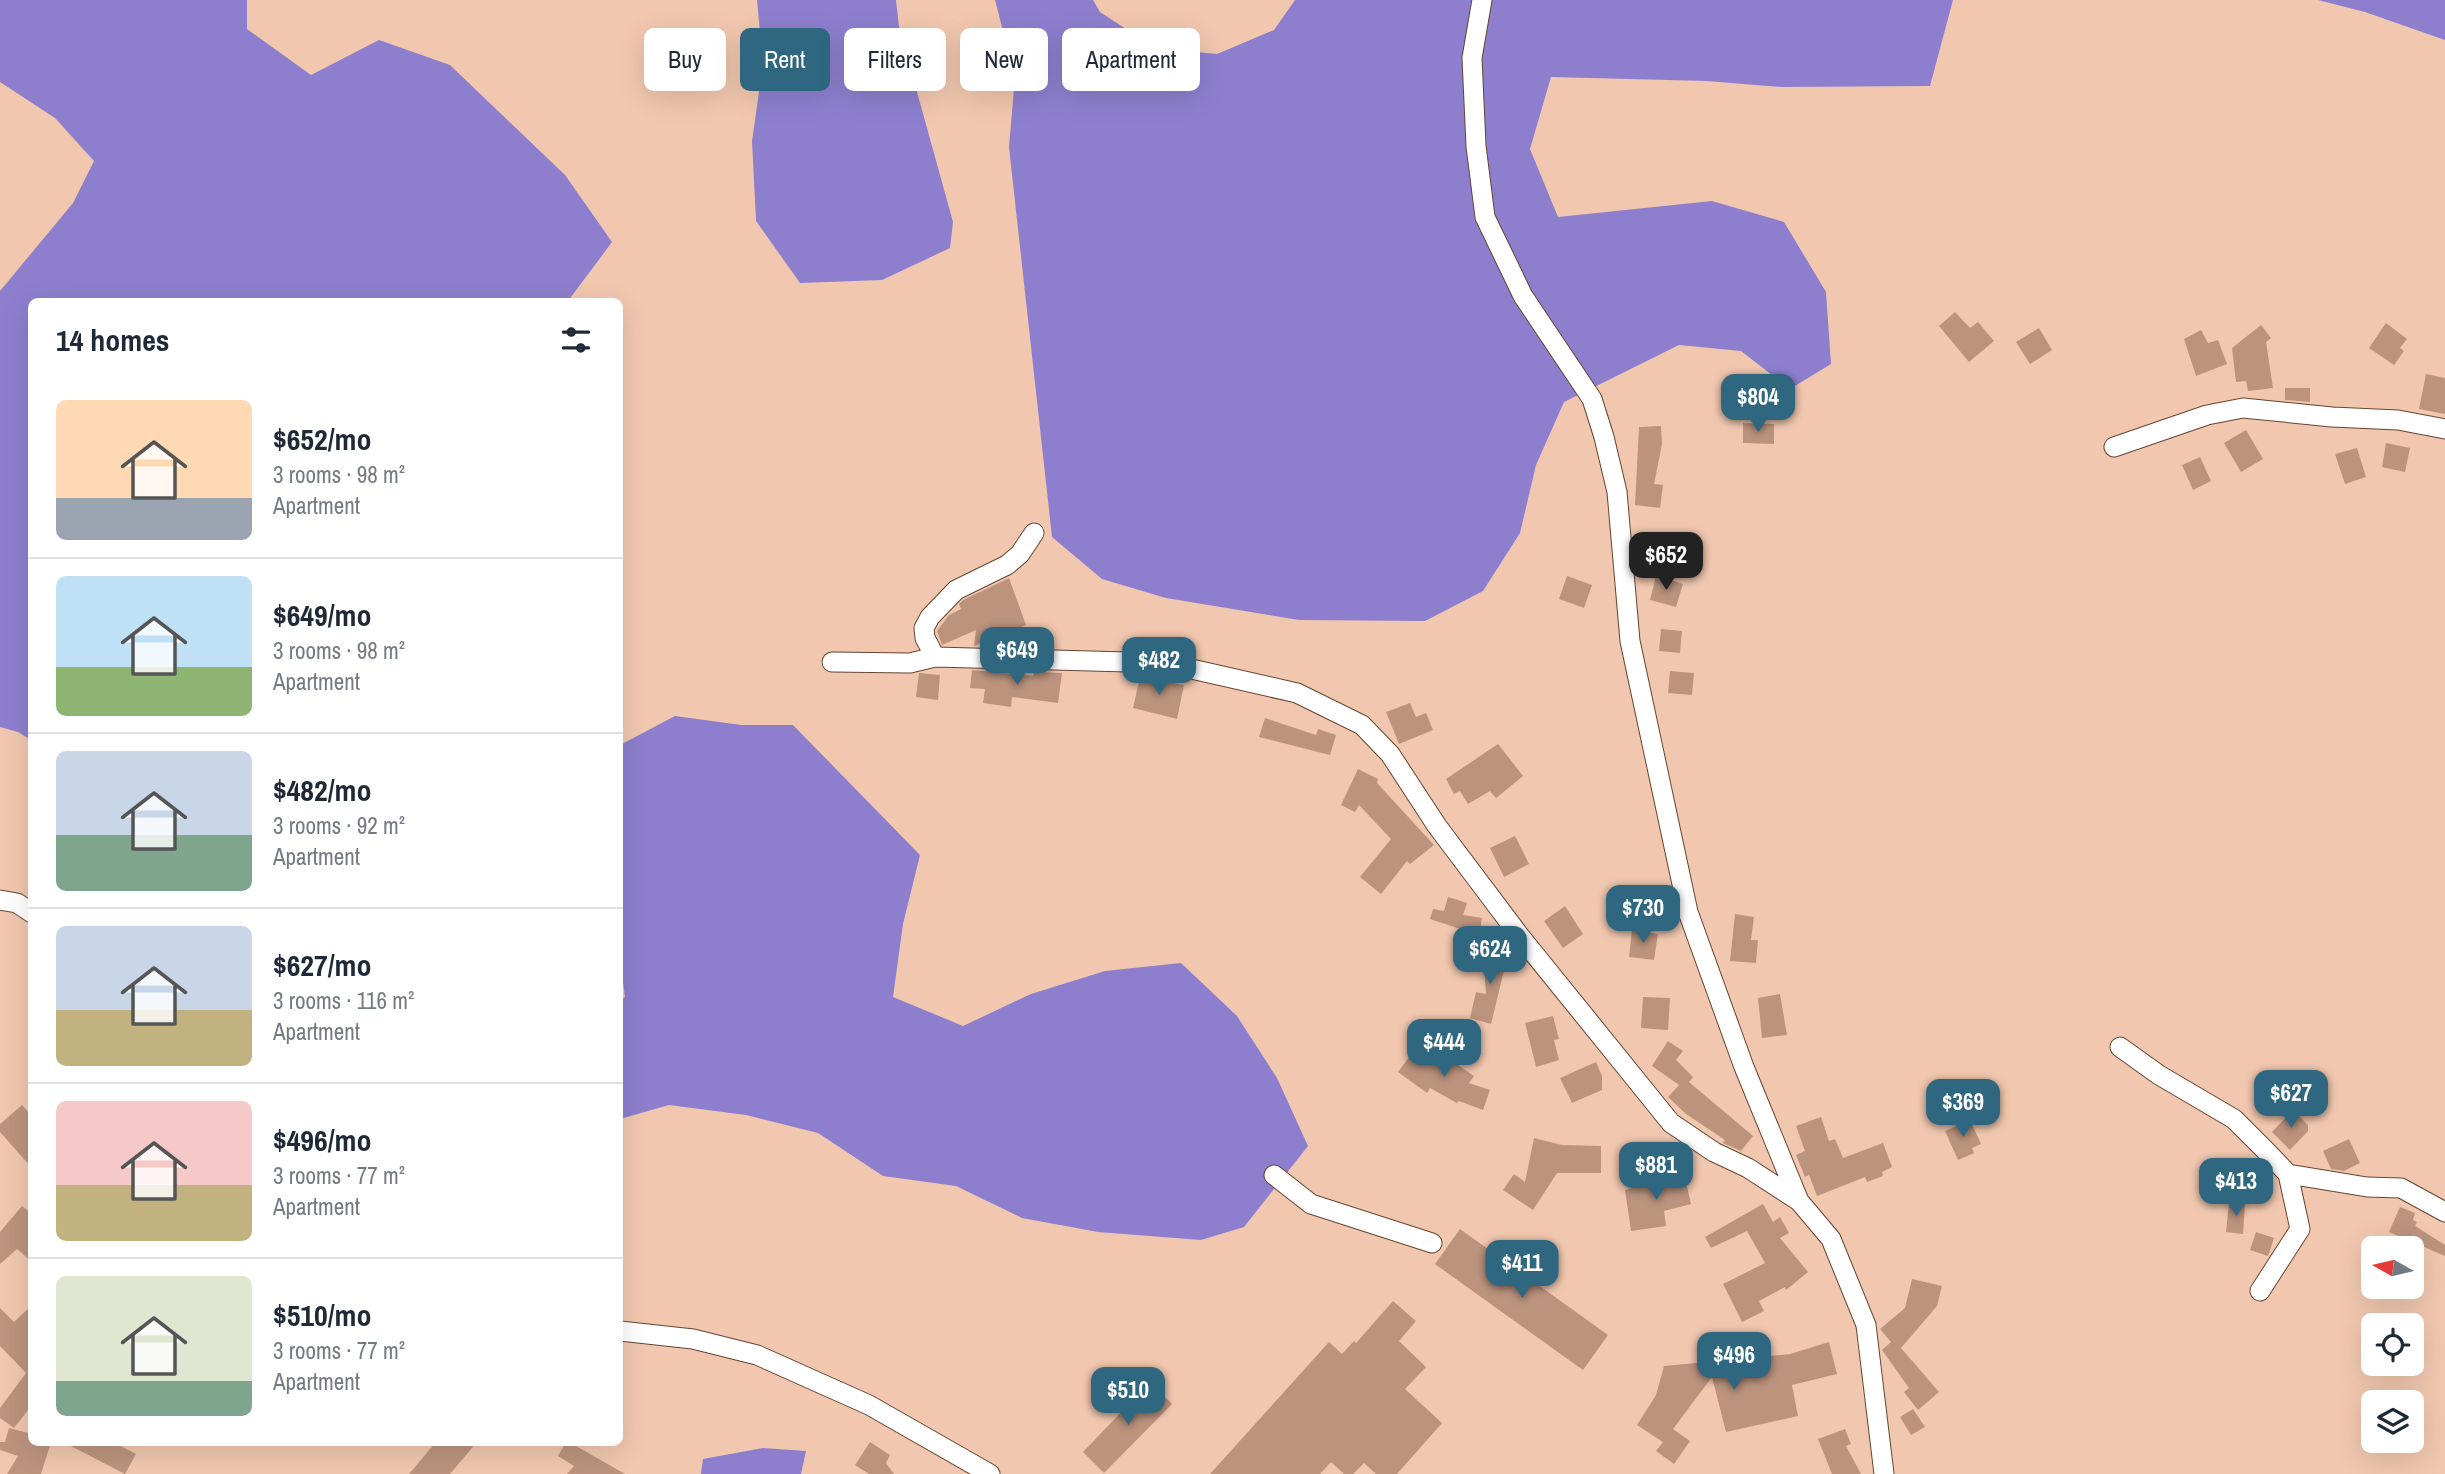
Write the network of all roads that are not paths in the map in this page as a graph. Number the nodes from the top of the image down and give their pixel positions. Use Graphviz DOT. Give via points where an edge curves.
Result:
graph roads {
  1 [pos="1482,0"];
  2 [pos="2445,429"];
  3 [pos="2114,447"];
  4 [pos="1034,533"];
  5 [pos="934,657"];
  6 [pos="831,662"];
  7 [pos="0,900"];
  8 [pos="28,910"];
  9 [pos="2120,1047"];
  10 [pos="2288,1174"];
  11 [pos="1274,1175"];
  12 [pos="1799,1200"];
  13 [pos="2445,1212"];
  14 [pos="1432,1243"];
  15 [pos="2260,1291"];
  16 [pos="623,1331"];
  17 [pos="990,1474"];
  18 [pos="1884,1474"];
  1 -- 12 [label="street" via="1472,58 1485,217 1523,296 1592,399 1617,492 1630,641 1688,912"];
  2 -- 3 [label="street" via="2398,420 2243,408 2207,415"];
  4 -- 5 [label="street" via="1007,565 957,590 930,617 924,628"];
  5 -- 6 [label="street" via="910,663"];
  5 -- 12 [label="street" via="1165,663 1297,693 1362,725 1390,754 1437,826 1519,935 1671,1123"];
  7 -- 8 [label="street"];
  9 -- 10 [label="street" via="2234,1119"];
  10 -- 13 [label="street" via="2401,1188"];
  10 -- 15 [label="street" via="2300,1229"];
  11 -- 14 [label="street" via="1311,1204"];
  12 -- 18 [label="street" via="1831,1239 1866,1325"];
  16 -- 17 [label="street" via="692,1339 757,1355 879,1410"];
}
